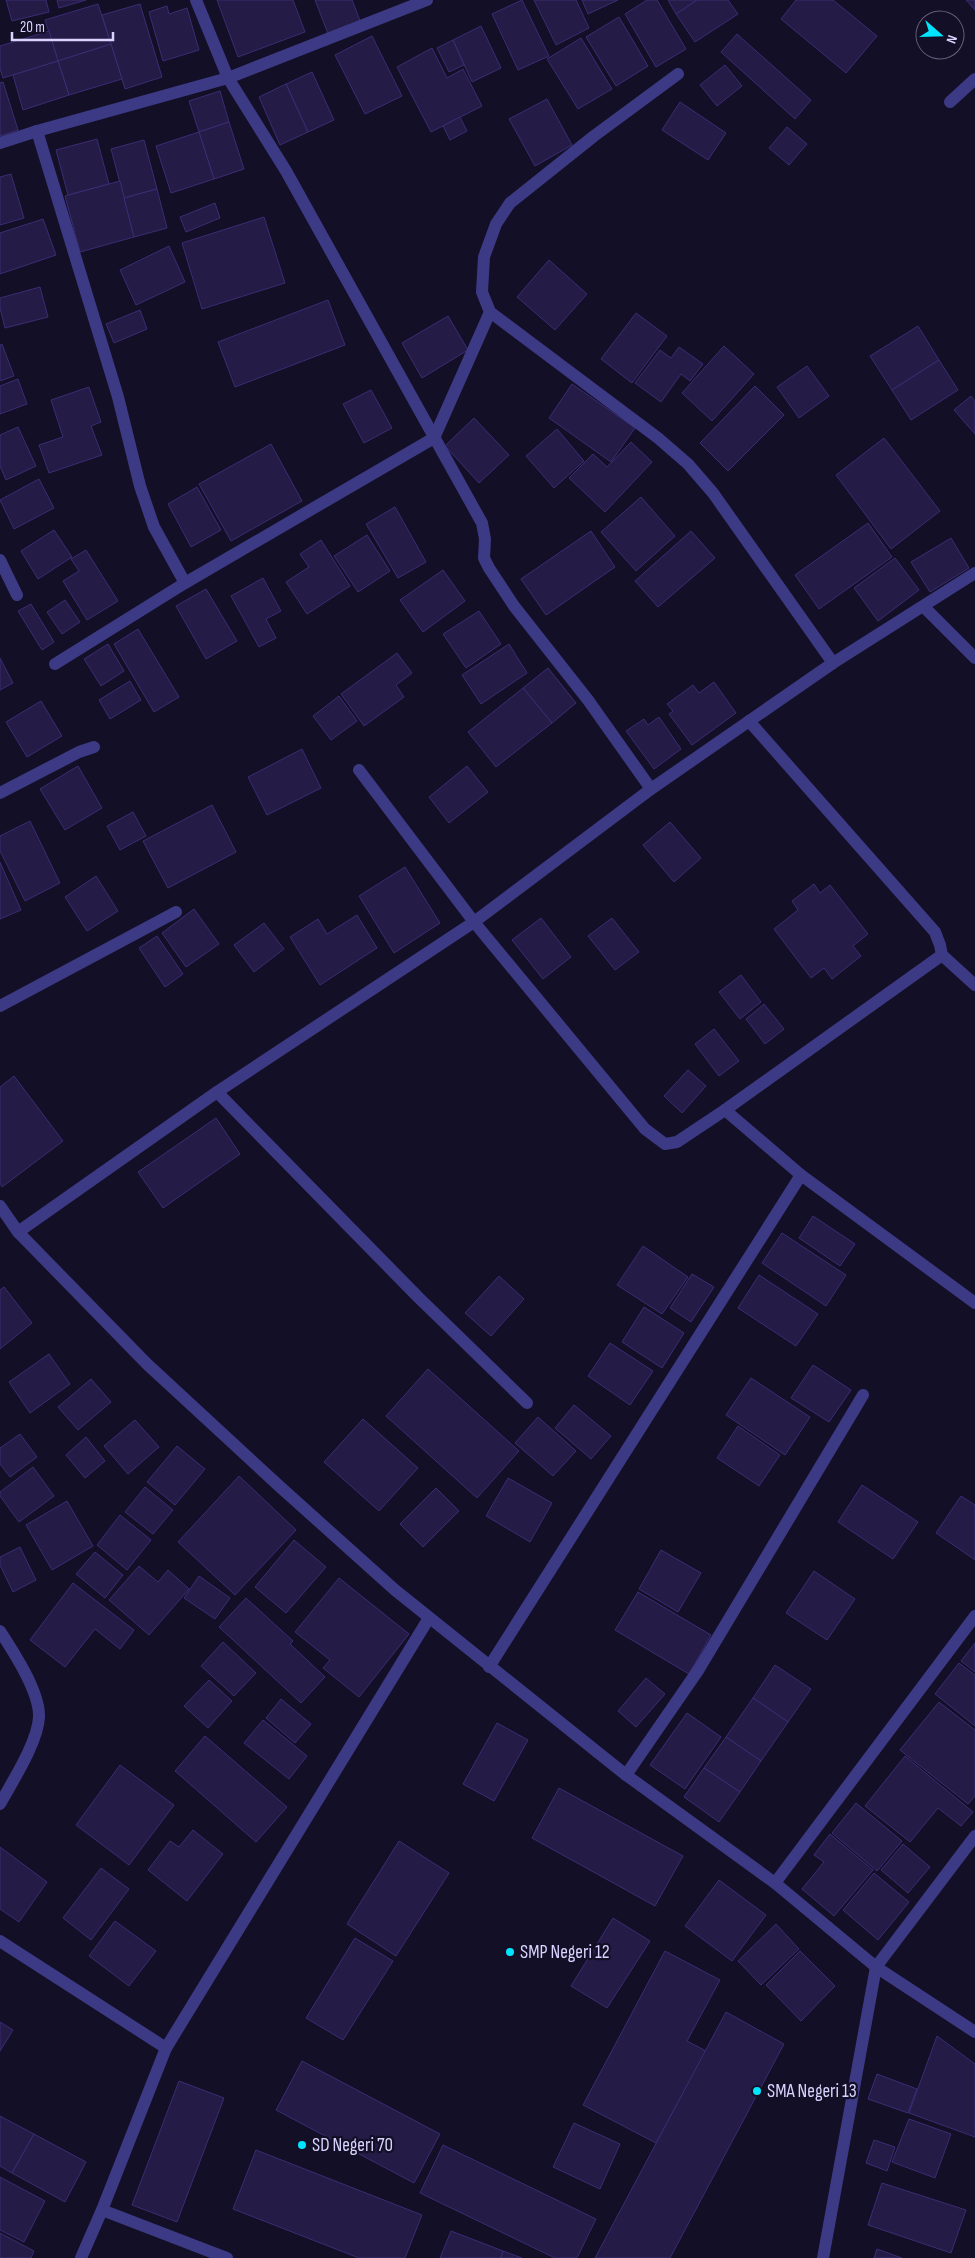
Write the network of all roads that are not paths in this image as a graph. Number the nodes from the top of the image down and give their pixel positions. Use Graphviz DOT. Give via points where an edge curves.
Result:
graph roads {
  1 [pos="196,0"];
  2 [pos="427,0"];
  3 [pos="678,74"];
  4 [pos="228,78"];
  5 [pos="975,79"];
  6 [pos="950,102"];
  7 [pos="37,131"];
  8 [pos="0,143"];
  9 [pos="490,312"];
  10 [pos="434,438"];
  11 [pos="0,560"];
  12 [pos="975,573"];
  13 [pos="185,583"];
  14 [pos="17,595"];
  15 [pos="924,606"];
  16 [pos="975,658"];
  17 [pos="833,663"];
  18 [pos="55,664"];
  19 [pos="749,722"];
  20 [pos="94,747"];
  21 [pos="359,770"];
  22 [pos="652,789"];
  23 [pos="0,793"];
  24 [pos="176,912"];
  25 [pos="474,922"];
  26 [pos="942,955"];
  27 [pos="975,985"];
  28 [pos="0,1006"];
  29 [pos="217,1092"];
  30 [pos="725,1110"];
  31 [pos="801,1175"];
  32 [pos="0,1206"];
  33 [pos="18,1232"];
  34 [pos="975,1303"];
  35 [pos="863,1395"];
  36 [pos="527,1403"];
  37 [pos="975,1616"];
  38 [pos="429,1618"];
  39 [pos="0,1631"];
  40 [pos="489,1667"];
  41 [pos="626,1775"];
  42 [pos="0,1804"];
  43 [pos="975,1836"];
  44 [pos="775,1883"];
  45 [pos="0,1941"];
  46 [pos="876,1967"];
  47 [pos="975,2032"];
  48 [pos="166,2048"];
  49 [pos="102,2210"];
  50 [pos="81,2258"];
  51 [pos="227,2258"];
  52 [pos="823,2258"];
  1 -- 4 [label="street"];
  2 -- 4 [label="street"];
  3 -- 9 [label="street" via="586,141 510,203 496,224 484,257 482,292"];
  4 -- 7 [label="street"];
  4 -- 10 [label="street" via="286,171"];
  5 -- 6 [label="street"];
  7 -- 8 [label="street"];
  7 -- 13 [label="street" via="118,397 140,486 154,527"];
  9 -- 10 [label="street"];
  9 -- 17 [label="street" via="688,464 713,493"];
  10 -- 13 [label="street"];
  10 -- 22 [label="street" via="482,523 484,558 490,568 514,606"];
  11 -- 14 [label="street"];
  12 -- 15 [label="street"];
  13 -- 18 [label="street"];
  15 -- 16 [label="street"];
  15 -- 17 [label="street"];
  17 -- 19 [label="street"];
  19 -- 22 [label="street"];
  19 -- 26 [label="street" via="935,932"];
  20 -- 23 [label="street"];
  21 -- 25 [label="street"];
  22 -- 25 [label="street"];
  24 -- 28 [label="street"];
  25 -- 29 [label="street"];
  25 -- 30 [label="street" via="656,1140 665,1144 677,1142"];
  26 -- 27 [label="street"];
  26 -- 30 [label="street"];
  29 -- 33 [label="street"];
  29 -- 36 [label="street"];
  30 -- 31 [label="street"];
  31 -- 34 [label="street"];
  31 -- 40 [label="street"];
  32 -- 33 [label="street"];
  33 -- 38 [label="street" via="155,1371"];
  35 -- 41 [label="street" via="700,1669"];
  37 -- 44 [label="street"];
  38 -- 40 [label="street"];
  38 -- 48 [label="street"];
  39 -- 42 [label="street" via="20,1661 35,1697 39,1717 31,1746"];
  40 -- 41 [label="street"];
  41 -- 44 [label="street"];
  43 -- 46 [label="street"];
  44 -- 46 [label="street"];
  45 -- 48 [label="street"];
  46 -- 47 [label="street"];
  46 -- 52 [label="street"];
  48 -- 49 [label="street"];
  49 -- 50 [label="street"];
  49 -- 51 [label="street"];
}
